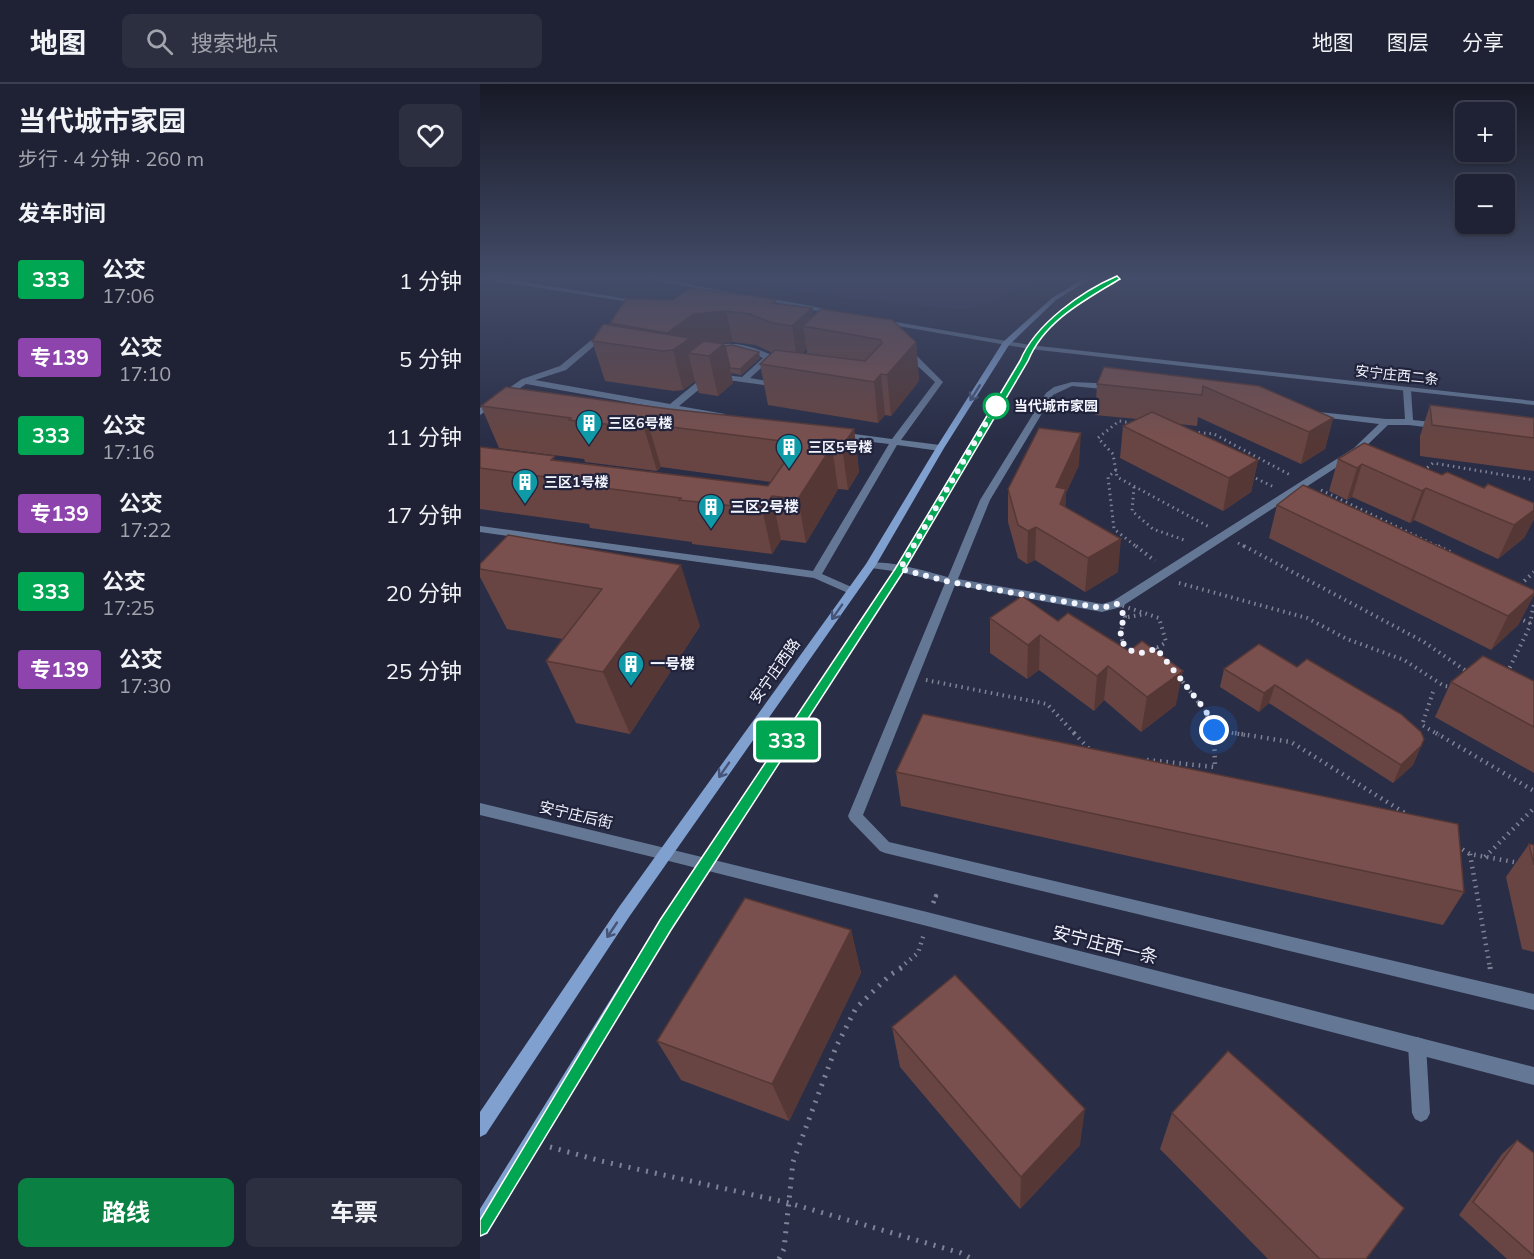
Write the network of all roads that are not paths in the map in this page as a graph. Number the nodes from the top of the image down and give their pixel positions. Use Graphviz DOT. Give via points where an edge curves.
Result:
graph roads {
  1 [pos="607,333"];
  2 [pos="944,333"];
  3 [pos="1018,333"];
  4 [pos="1042,333"];
  5 [pos="1006,344"];
  6 [pos="1030,347"];
  7 [pos="708,349"];
  8 [pos="584,351"];
  9 [pos="601,351"];
  10 [pos="892,353"];
  11 [pos="593,355"];
  12 [pos="769,357"];
  13 [pos="790,366"];
  14 [pos="699,373"];
  15 [pos="711,375"];
  16 [pos="744,380"];
  17 [pos="525,381"];
  18 [pos="790,387"];
  19 [pos="1118,389"];
  20 [pos="1407,390"];
  21 [pos="1534,403"];
  22 [pos="672,407"];
  23 [pos="480,412"];
  24 [pos="1305,412"];
  25 [pos="728,417"];
  26 [pos="1386,422"];
  27 [pos="1408,422"];
  28 [pos="1454,427"];
  29 [pos="831,434"];
  30 [pos="894,443"];
  31 [pos="940,448"];
  32 [pos="480,529"];
  33 [pos="871,565"];
  34 [pos="900,569"];
  35 [pos="816,575"];
  36 [pos="950,582"];
  37 [pos="852,591"];
  38 [pos="480,808"];
  39 [pos="665,854"];
  40 [pos="706,864"];
  41 [pos="1534,1002"];
  42 [pos="1417,1045"];
  43 [pos="1534,1076"];
  44 [pos="1421,1113"];
  45 [pos="480,1128"];
  46 [pos="480,1227"];
  1 -- 8 [label="street"];
  2 -- 5 [label="street, 安宁庄西二条"];
  3 -- 5 [label="main road, 安宁庄西路"];
  4 -- 6 [label="main road"];
  5 -- 6 [label="street, 安宁庄西二条"];
  5 -- 31 [label="main road, 安宁庄西路, one-way"];
  6 -- 20 [label="street, 安宁庄西二条"];
  6 -- 34 [label="main road"];
  7 -- 12 [label="street" via="744,347"];
  8 -- 9 [label="street"];
  8 -- 11 [label="street"];
  8 -- 17 [label="street" via="563,368"];
  10 -- 30 [label="street" via="913,357 939,382"];
  12 -- 13 [label="street"];
  12 -- 16 [label="street"];
  14 -- 15 [label="street"];
  15 -- 16 [label="street"];
  15 -- 22 [label="street"];
  16 -- 18 [label="street"];
  17 -- 22 [label="street"];
  17 -- 23 [label="street"];
  19 -- 36 [label="street" via="1072,383 1050,393 985,500"];
  20 -- 21 [label="street, 安宁庄西二条"];
  20 -- 27 [label="street"];
  22 -- 25 [label="street"];
  24 -- 26 [label="street"];
  26 -- 27 [label="street"];
  26 -- 36 [label="street" via="1357,450 1117,604 1102,608"];
  27 -- 28 [label="street"];
  29 -- 30 [label="street"];
  30 -- 31 [label="street"];
  30 -- 35 [label="street"];
  31 -- 33 [label="main road, 安宁庄西路"];
  32 -- 35 [label="street"];
  33 -- 34 [label="street"];
  33 -- 37 [label="main road, 安宁庄西路"];
  34 -- 36 [label="street"];
  34 -- 40 [label="main road"];
  35 -- 37 [label="street"];
  36 -- 41 [label="street" via="855,816 885,847"];
  37 -- 39 [label="main road, 安宁庄西路, one-way"];
  38 -- 39 [label="street, 安宁庄后街"];
  39 -- 40 [label="street, 安宁庄西一条"];
  39 -- 45 [label="main road, 安宁庄西路, one-way"];
  40 -- 42 [label="street, 安宁庄西一条"];
  40 -- 46 [label="main road"];
  42 -- 43 [label="street, 安宁庄西一条"];
  42 -- 44 [label="street"];
}
